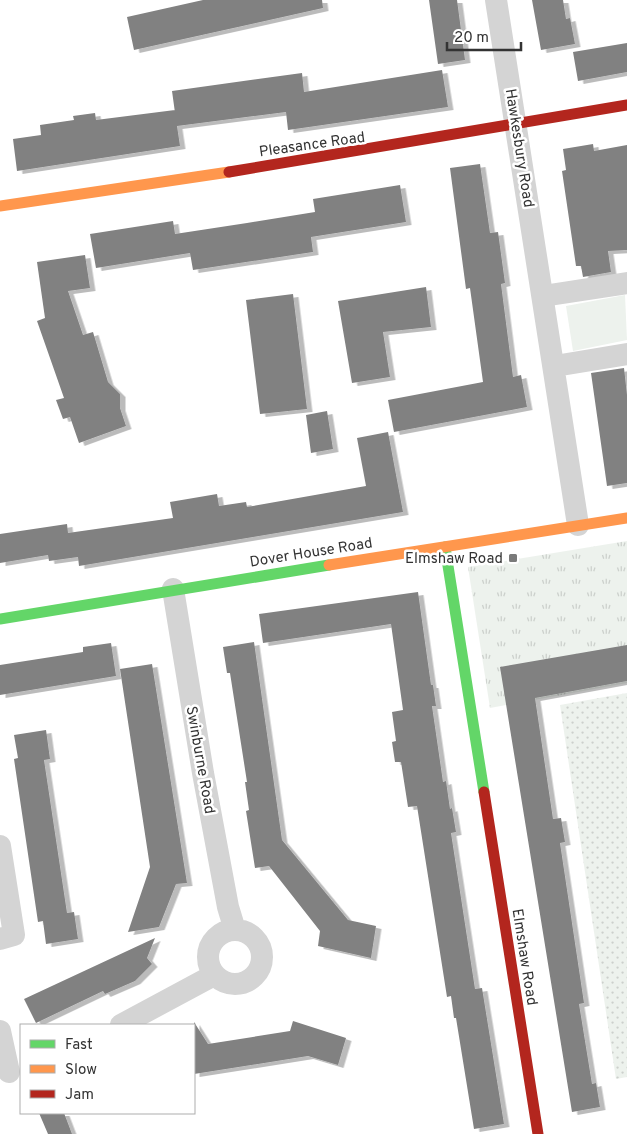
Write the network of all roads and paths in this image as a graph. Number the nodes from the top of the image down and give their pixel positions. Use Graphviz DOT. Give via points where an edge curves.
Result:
graph roads {
  1 [pos="496,0"];
  2 [pos="627,105"];
  3 [pos="516,125"];
  4 [pos="0,206"];
  5 [pos="627,283"];
  6 [pos="543,296"];
  7 [pos="627,354"];
  8 [pos="555,366"];
  9 [pos="627,518"];
  10 [pos="578,525"];
  11 [pos="445,547"];
  12 [pos="173,589"];
  13 [pos="0,619"];
  14 [pos="0,846"];
  15 [pos="235,930"];
  16 [pos="0,939"];
  17 [pos="214,975"];
  18 [pos="123,1024"];
  19 [pos="0,1031"];
  20 [pos="10,1072"];
  21 [pos="538,1134"];
  1 -- 3 [label="street, Hawkesbury Road"];
  2 -- 3 [label="street, Pleasance Road"];
  3 -- 4 [label="street, Pleasance Road" via="324,158"];
  3 -- 6 [label="street, Hawkesbury Road"];
  5 -- 6 [label="street"];
  6 -- 8 [label="street, Hawkesbury Road"];
  7 -- 8 [label="street"];
  8 -- 10 [label="street, Hawkesbury Road"];
  9 -- 10 [label="street, Dover House Road"];
  10 -- 11 [label="street, Dover House Road"];
  11 -- 12 [label="street, Dover House Road"];
  11 -- 21 [label="street, Elmshaw Road"];
  12 -- 13 [label="street, Dover House Road"];
  12 -- 15 [label="street, Swinburne Road" via="203,773"];
  14 -- 16 [label="street" via="14,935"];
  15 -- 17 [label="street" via="220,935 209,949 208,958"];
  15 -- 17 [label="street" via="244,932 258,943 262,960 259,968 247,981 239,984"];
  17 -- 18 [label="street"];
  19 -- 20 [label="street"];
}
